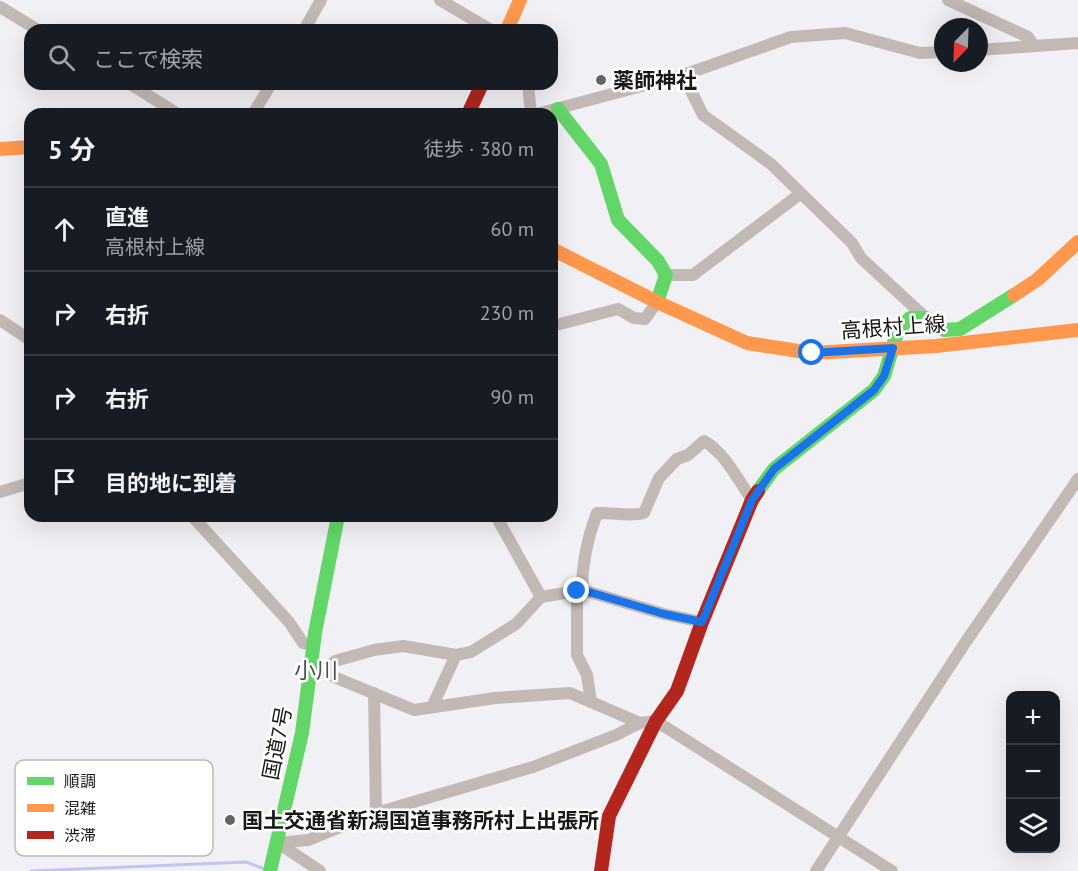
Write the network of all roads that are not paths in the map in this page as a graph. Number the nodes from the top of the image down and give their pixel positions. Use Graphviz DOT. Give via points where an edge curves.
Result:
graph roads {
  1 [pos="321,0"];
  2 [pos="440,0"];
  3 [pos="520,0"];
  4 [pos="948,0"];
  5 [pos="0,7"];
  6 [pos="28,24"];
  7 [pos="307,24"];
  8 [pos="481,24"];
  9 [pos="510,24"];
  10 [pos="1078,43"];
  11 [pos="1034,46"];
  12 [pos="988,49"];
  13 [pos="934,52"];
  14 [pos="683,75"];
  15 [pos="140,90"];
  16 [pos="267,90"];
  17 [pos="479,90"];
  18 [pos="529,90"];
  19 [pos="168,108"];
  20 [pos="257,108"];
  21 [pos="471,108"];
  22 [pos="530,108"];
  23 [pos="558,109"];
  24 [pos="24,147"];
  25 [pos="0,149"];
  26 [pos="800,194"];
  27 [pos="1078,242"];
  28 [pos="558,252"];
  29 [pos="666,275"];
  30 [pos="657,302"];
  31 [pos="926,318"];
  32 [pos="0,320"];
  33 [pos="558,324"];
  34 [pos="1078,330"];
  35 [pos="24,336"];
  36 [pos="893,348"];
  37 [pos="1078,479"];
  38 [pos="24,485"];
  39 [pos="0,492"];
  40 [pos="752,500"];
  41 [pos="197,522"];
  42 [pos="337,522"];
  43 [pos="499,522"];
  44 [pos="579,590"];
  45 [pos="541,597"];
  46 [pos="702,622"];
  47 [pos="314,645"];
  48 [pos="456,655"];
  49 [pos="310,666"];
  50 [pos="326,670"];
  51 [pos="374,693"];
  52 [pos="591,702"];
  53 [pos="432,707"];
  54 [pos="656,721"];
  55 [pos="640,723"];
  56 [pos="376,813"];
  57 [pos="839,836"];
  58 [pos="278,843"];
  59 [pos="270,871"];
  60 [pos="320,871"];
  61 [pos="600,871"];
  62 [pos="816,871"];
  63 [pos="892,871"];
  1 -- 7 [label="street"];
  2 -- 8 [label="street"];
  3 -- 9 [label="main road"];
  4 -- 11 [label="street" via="1028,38"];
  5 -- 6 [label="street"];
  10 -- 11 [label="street"];
  11 -- 12 [label="street"];
  13 -- 14 [label="street" via="920,53 845,33 808,35 791,37"];
  14 -- 23 [label="street"];
  14 -- 26 [label="street" via="703,116 771,164"];
  15 -- 19 [label="street"];
  16 -- 20 [label="street"];
  17 -- 21 [label="main road"];
  18 -- 22 [label="street"];
  23 -- 29 [label="main road" via="601,164 618,220 658,261"];
  24 -- 25 [label="main road"];
  26 -- 29 [label="street" via="693,275"];
  26 -- 31 [label="street"];
  27 -- 31 [label="main road" via="1037,280 960,329 944,330"];
  28 -- 30 [label="main road, 高根村上線"];
  29 -- 30 [label="main road"];
  30 -- 33 [label="street" via="645,319 618,309"];
  30 -- 36 [label="main road, 高根村上線" via="747,343 812,353"];
  31 -- 36 [label="main road" via="910,318 898,330"];
  32 -- 35 [label="street"];
  34 -- 36 [label="main road, 高根村上線"];
  36 -- 40 [label="main road" via="884,376 874,390 774,469"];
  37 -- 57 [label="street"];
  38 -- 39 [label="street"];
  40 -- 44 [label="street" via="713,446 704,441 677,459 659,478 644,513 597,513 588,537"];
  40 -- 46 [label="main road"];
  41 -- 47 [label="street" via="289,622 303,643"];
  42 -- 47 [label="main road, 国道7号"];
  43 -- 45 [label="street"];
  44 -- 45 [label="street"];
  44 -- 46 [label="street"];
  44 -- 52 [label="street" via="577,655 587,675"];
  45 -- 48 [label="street" via="516,624 471,652"];
  46 -- 54 [label="main road" via="677,691"];
  47 -- 49 [label="main road, 国道7号"];
  48 -- 50 [label="street" via="403,646 335,662"];
  48 -- 53 [label="street"];
  49 -- 50 [label="street"];
  49 -- 58 [label="main road, 国道7号" via="302,733"];
  50 -- 51 [label="street"];
  51 -- 53 [label="street" via="414,710"];
  51 -- 56 [label="street"];
  52 -- 53 [label="street" via="570,693"];
  52 -- 55 [label="street"];
  54 -- 55 [label="street"];
  54 -- 57 [label="street"];
  54 -- 61 [label="main road" via="609,816"];
  55 -- 56 [label="street" via="533,767"];
  56 -- 58 [label="street" via="308,840"];
  57 -- 62 [label="street"];
  57 -- 63 [label="street"];
  58 -- 59 [label="main road, 国道7号"];
  58 -- 60 [label="street"];
}
